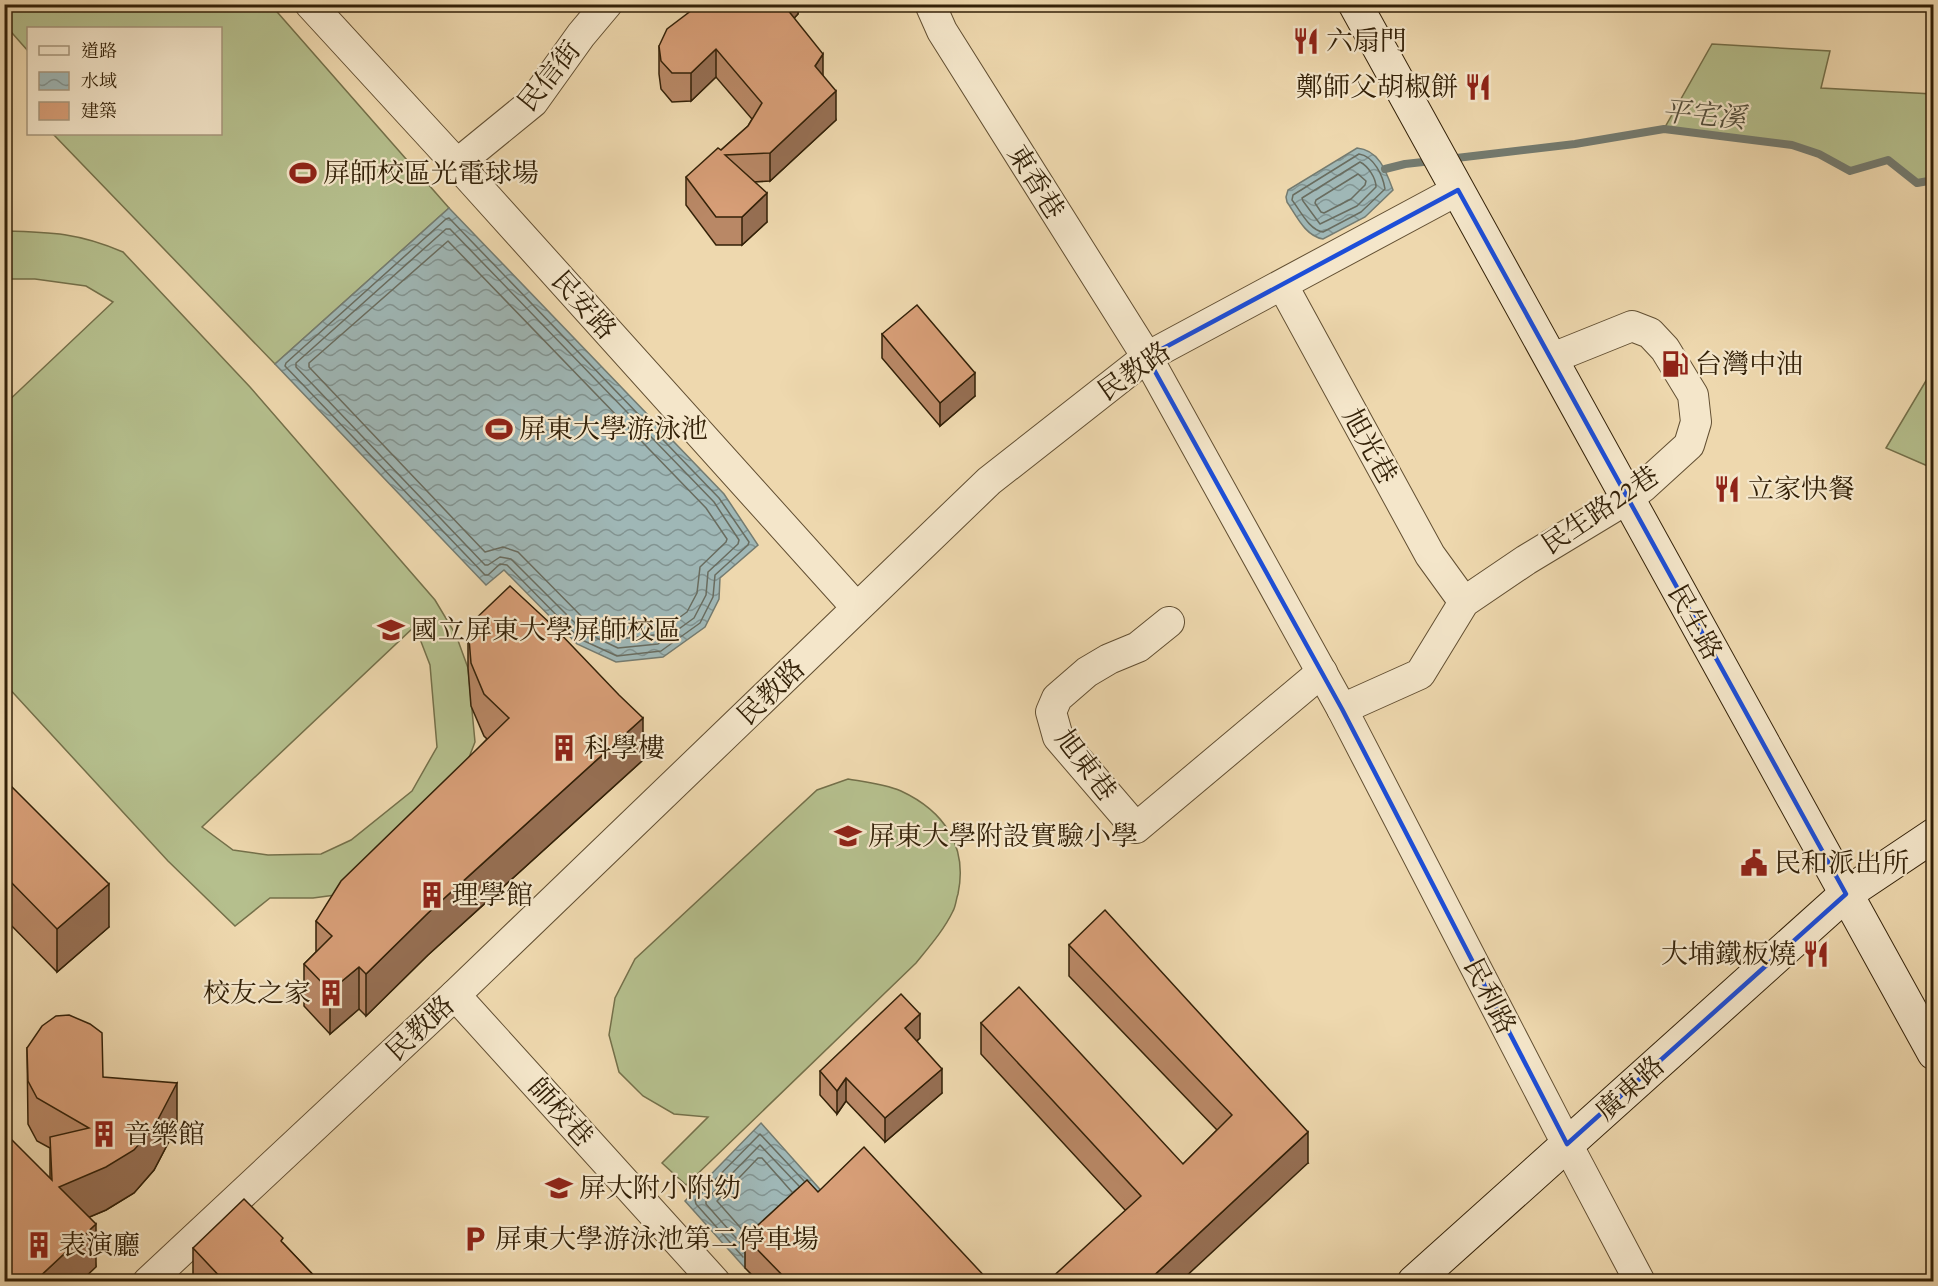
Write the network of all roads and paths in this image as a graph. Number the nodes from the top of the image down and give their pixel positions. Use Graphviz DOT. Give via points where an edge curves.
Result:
graph roads {
  1 [pos="607,4"];
  2 [pos="930,4"];
  3 [pos="1355,4"];
  4 [pos="314,6"];
  5 [pos="457,164"];
  6 [pos="1458,190"];
  7 [pos="1283,286"];
  8 [pos="1147,357"];
  9 [pos="1550,359"];
  10 [pos="1627,499"];
  11 [pos="1464,602"];
  12 [pos="856,607"];
  13 [pos="1169,622"];
  14 [pos="1322,672"];
  15 [pos="1342,709"];
  16 [pos="1934,835"];
  17 [pos="1846,894"];
  18 [pos="455,995"];
  19 [pos="1934,1053"];
  20 [pos="1567,1144"];
  21 [pos="148,1281"];
  22 [pos="715,1281"];
  23 [pos="1414,1281"];
  24 [pos="1640,1281"];
  1 -- 5 [label="street, 民信街" via="532,102"];
  2 -- 8 [label="street, 東香巷" via="942,31"];
  3 -- 6 [label="street, 民生路"];
  4 -- 5 [label="street, 民安路"];
  5 -- 12 [label="street, 民安路"];
  6 -- 7 [label="street, 民教路"];
  6 -- 9 [label="street, 民生路"];
  7 -- 8 [label="street, 民教路"];
  7 -- 11 [label="street, 旭光巷" via="1430,555"];
  8 -- 12 [label="street, 民教路" via="989,481"];
  8 -- 14 [label="street"];
  9 -- 10 [label="street, 民生路"];
  9 -- 10 [label="street, 民生路22巷" via="1632,326 1650,333 1665,349 1693,395 1696,422 1689,445"];
  10 -- 11 [label="street, 民生路22巷"];
  10 -- 17 [label="street, 民生路"];
  11 -- 15 [label="street" via="1420,674"];
  12 -- 18 [label="street, 民教路"];
  13 -- 14 [label="street, 旭東巷" via="1138,648 1087,672 1057,698 1051,712 1058,737 1136,828"];
  14 -- 15 [label="street"];
  15 -- 20 [label="street, 民利路"];
  16 -- 17 [label="street, 廣東路"];
  17 -- 19 [label="street, 民生路"];
  17 -- 20 [label="street, 廣東路"];
  18 -- 21 [label="street, 民教路" via="244,1208"];
  18 -- 22 [label="street, 師校巷"];
  20 -- 23 [label="street, 廣東路"];
  20 -- 24 [label="street, 民利路"];
}
